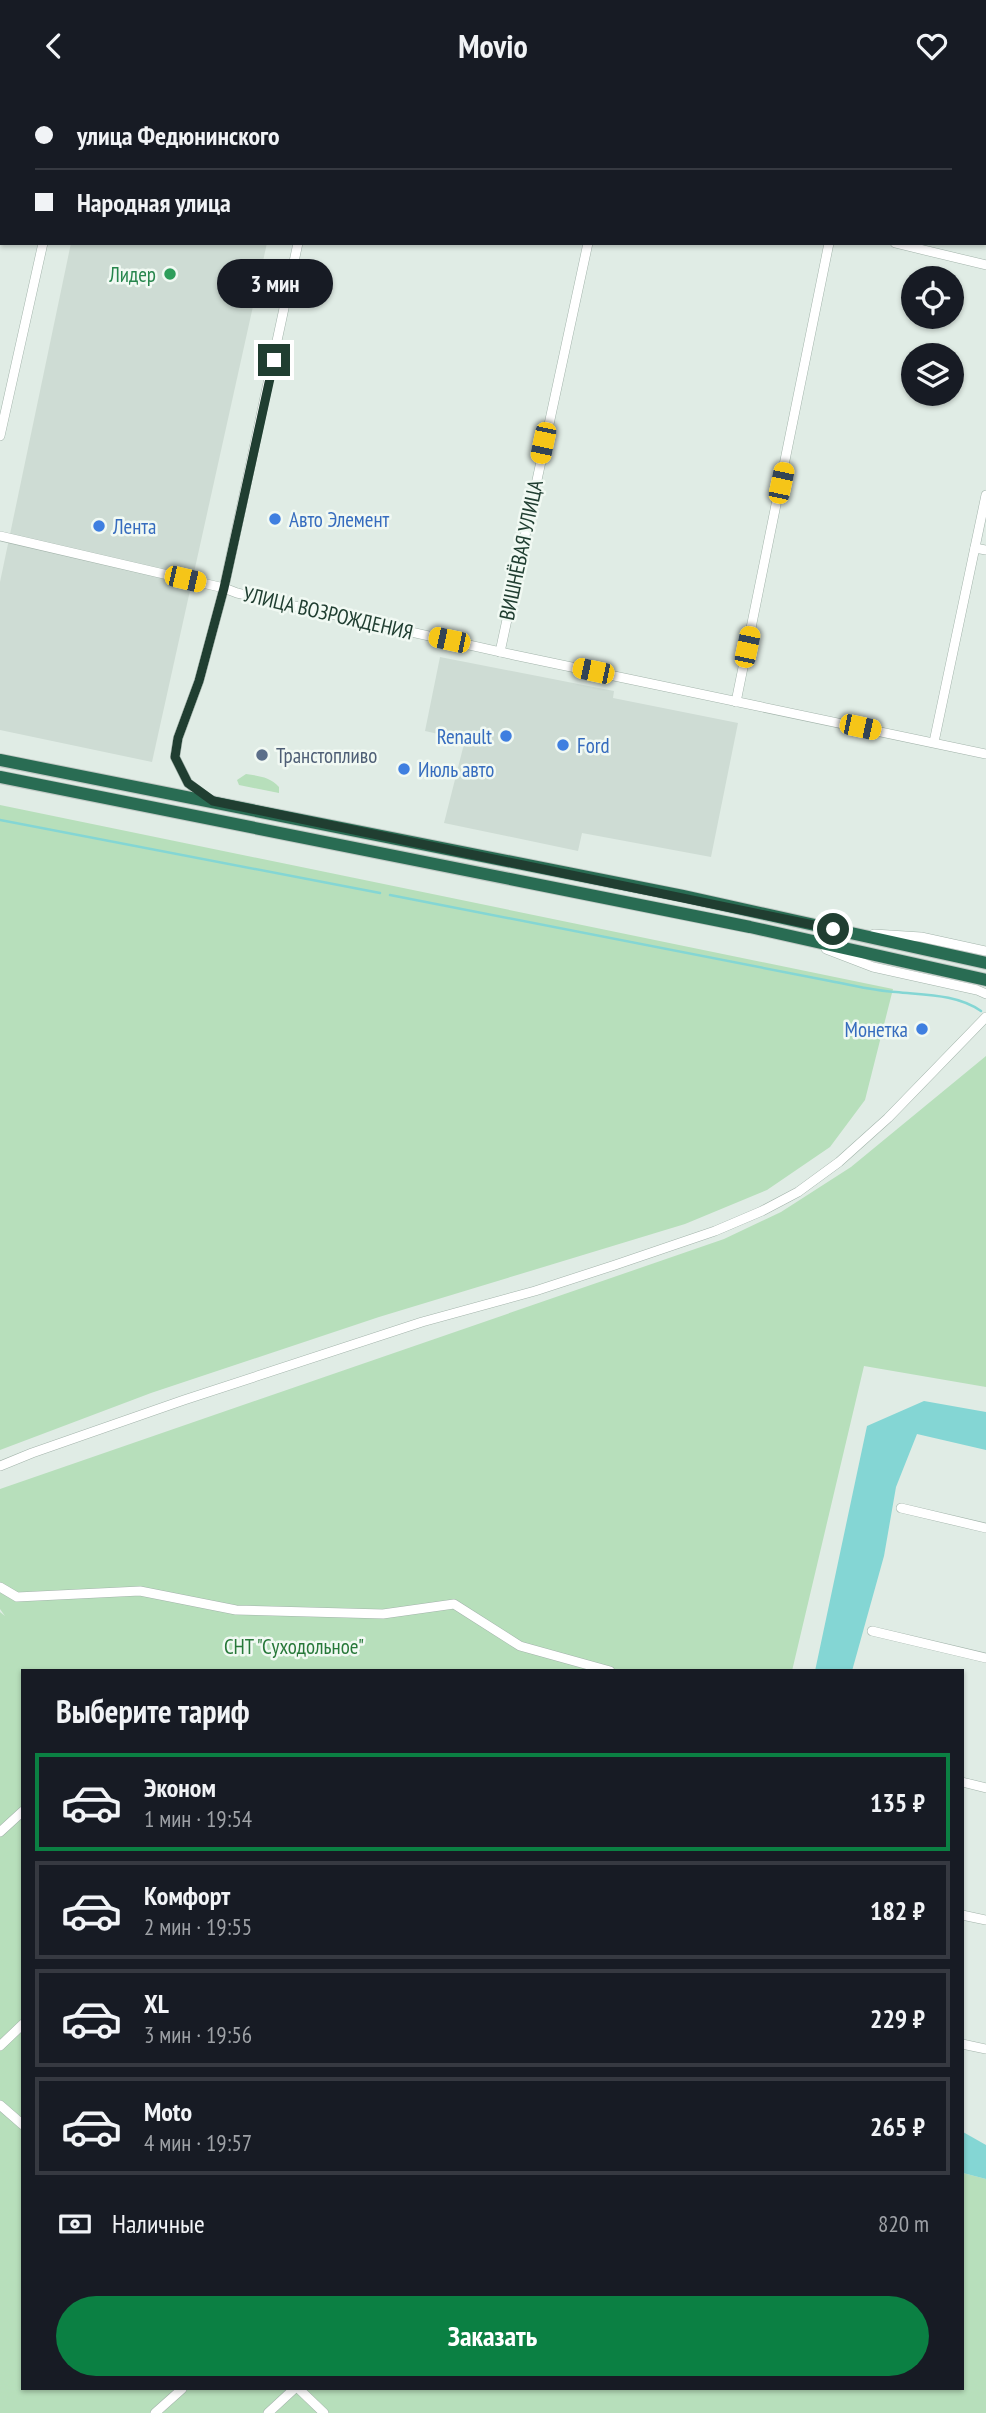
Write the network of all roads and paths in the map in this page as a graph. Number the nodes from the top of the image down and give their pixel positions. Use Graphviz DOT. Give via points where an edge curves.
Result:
graph roads {
  1 [pos="43,245"];
  2 [pos="298,245"];
  3 [pos="587,245"];
  4 [pos="829,245"];
  5 [pos="903,245"];
  6 [pos="986,265"];
  7 [pos="0,436"];
  8 [pos="986,495"];
  9 [pos="0,536"];
  10 [pos="975,548"];
  11 [pos="986,550"];
  12 [pos="224,588"];
  13 [pos="500,652"];
  14 [pos="736,702"];
  15 [pos="934,742"];
  16 [pos="986,754"];
  17 [pos="0,760"];
  18 [pos="0,777"];
  19 [pos="213,801"];
  20 [pos="850,932"];
  21 [pos="795,937"];
  22 [pos="986,951"];
  23 [pos="986,963"];
  24 [pos="986,980"];
  25 [pos="986,994"];
  26 [pos="985,1017"];
  27 [pos="0,1466"];
  28 [pos="901,1508"];
  29 [pos="986,1528"];
  30 [pos="0,1587"];
  31 [pos="872,1631"];
  32 [pos="986,1658"];
  33 [pos="603,1669"];
  34 [pos="964,1782"];
  35 [pos="986,1788"];
  36 [pos="21,1813"];
  37 [pos="0,1832"];
  38 [pos="964,1915"];
  39 [pos="986,1920"];
  40 [pos="21,2026"];
  41 [pos="964,2044"];
  42 [pos="0,2046"];
  43 [pos="986,2049"];
  44 [pos="0,2105"];
  45 [pos="21,2123"];
  46 [pos="181,2390"];
  47 [pos="295,2390"];
  48 [pos="297,2390"];
  49 [pos="156,2413"];
  50 [pos="268,2413"];
  51 [pos="324,2413"];
  1 -- 7 [label="street"];
  2 -- 12 [label="street"];
  3 -- 13 [label="street, ВИШНЁВАЯ УЛИЦА"];
  4 -- 14 [label="street"];
  5 -- 6 [label="street"];
  8 -- 10 [label="street"];
  9 -- 12 [label="street, УЛИЦА ВОЗРОЖДЕНИЯ"];
  10 -- 11 [label="street"];
  10 -- 15 [label="street"];
  12 -- 13 [label="street, УЛИЦА ВОЗРОЖДЕНИЯ"];
  12 -- 19 [label="street" via="175,757 188,783"];
  13 -- 14 [label="street, УЛИЦА ВОЗРОЖДЕНИЯ"];
  14 -- 15 [label="street, УЛИЦА ВОЗРОЖДЕНИЯ"];
  15 -- 16 [label="street, УЛИЦА ВОЗРОЖДЕНИЯ"];
  17 -- 19 [label="highway"];
  18 -- 21 [label="highway"];
  19 -- 20 [label="highway"];
  20 -- 22 [label="street" via="921,937"];
  20 -- 23 [label="highway"];
  21 -- 24 [label="highway"];
  21 -- 25 [label="street" via="873,967"];
  26 -- 27 [label="street" via="839,1163 762,1211 615,1265 408,1326"];
  28 -- 29 [label="street"];
  30 -- 33 [label="street" via="17,1597 141,1591 236,1610 383,1614 454,1604 520,1646"];
  31 -- 32 [label="street"];
  34 -- 35 [label="street"];
  36 -- 37 [label="street"];
  38 -- 39 [label="street"];
  40 -- 42 [label="street"];
  41 -- 43 [label="street"];
  44 -- 45 [label="street"];
  46 -- 49 [label="street"];
  47 -- 50 [label="street"];
  48 -- 51 [label="street"];
}
